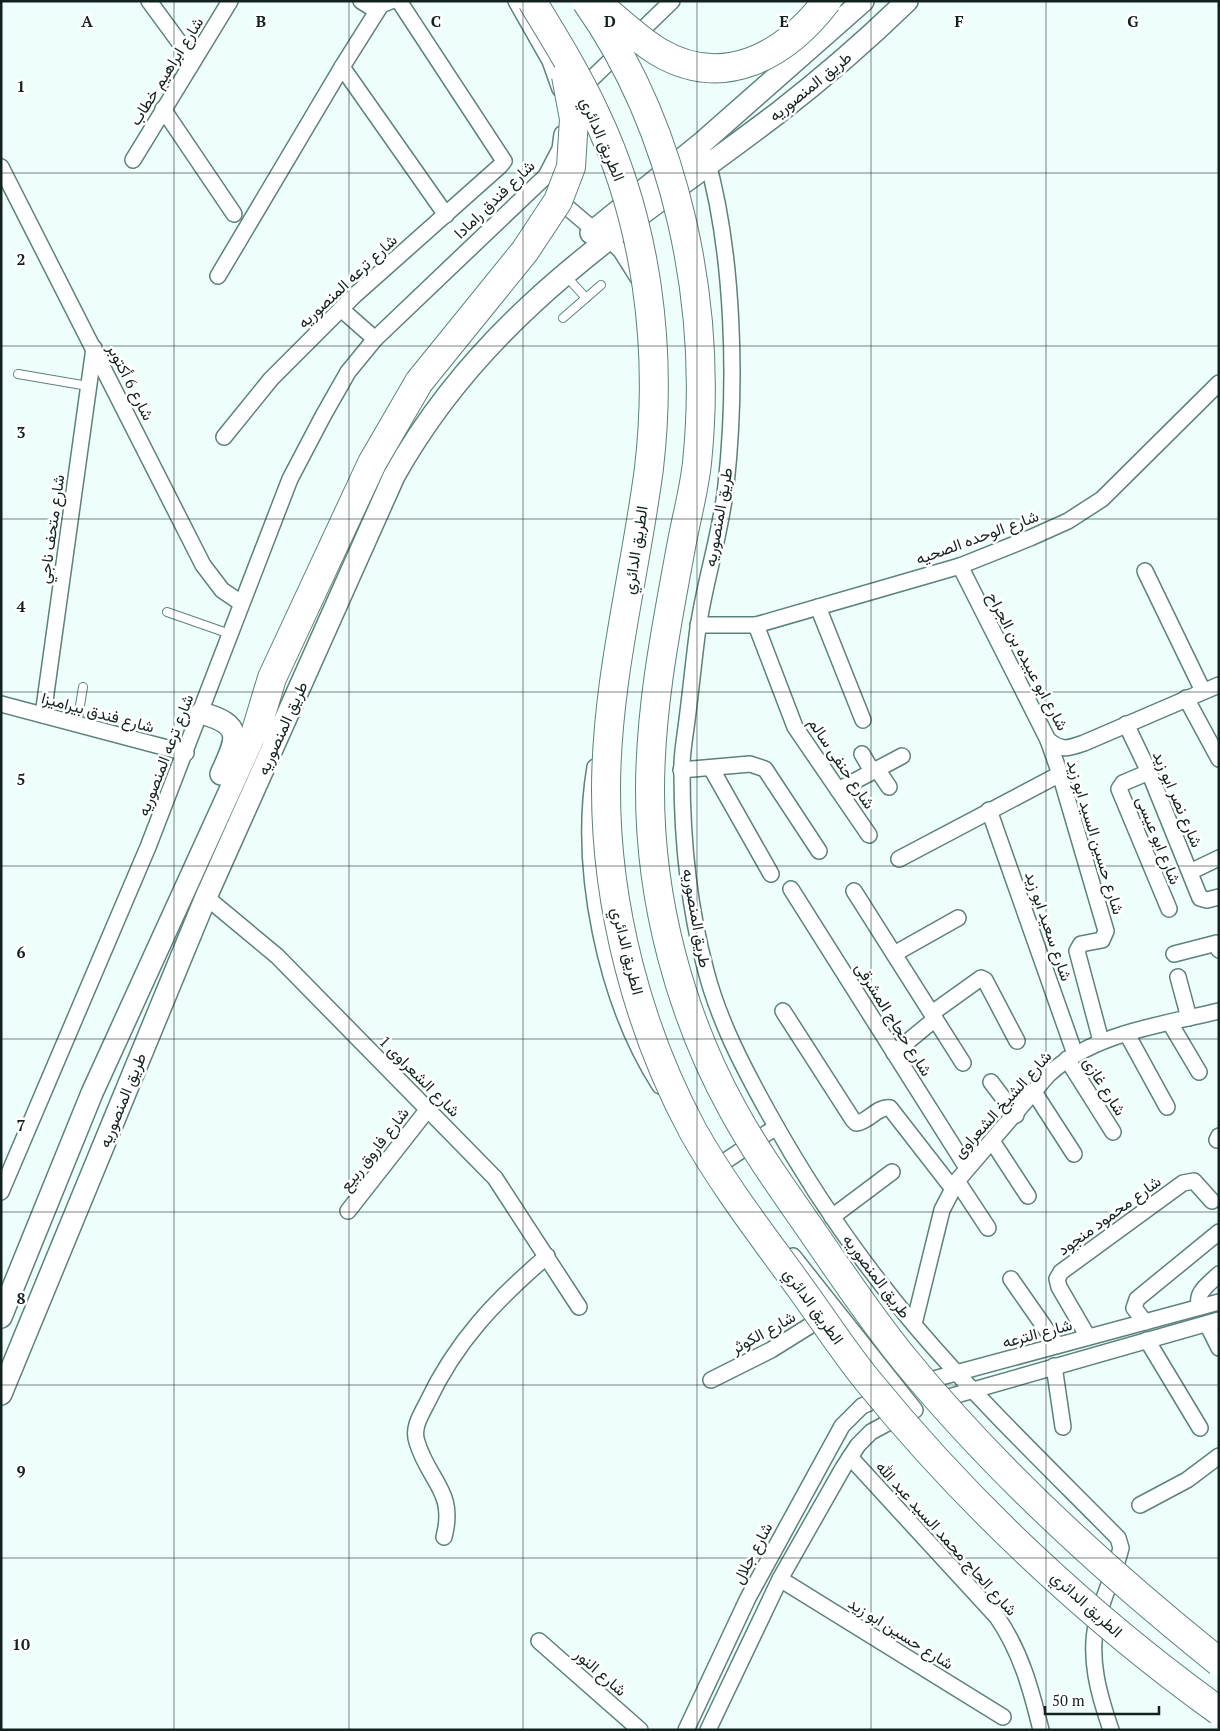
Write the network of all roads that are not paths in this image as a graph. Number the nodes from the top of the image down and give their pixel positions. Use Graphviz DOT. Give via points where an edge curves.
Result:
graph roads {
  1 [pos="149,1"];
  2 [pos="230,1"];
  3 [pos="361,1"];
  4 [pos="391,1"];
  5 [pos="399,1"];
  6 [pos="516,1"];
  7 [pos="532,1"];
  8 [pos="586,1"];
  9 [pos="596,1"];
  10 [pos="672,1"];
  11 [pos="827,1"];
  12 [pos="863,1"];
  13 [pos="907,1"];
  14 [pos="377,11"];
  15 [pos="553,36"];
  16 [pos="193,62"];
  17 [pos="342,67"];
  18 [pos="564,106"];
  19 [pos="164,109"];
  20 [pos="703,142"];
  21 [pos="132,160"];
  22 [pos="708,164"];
  23 [pos="1,167"];
  24 [pos="538,183"];
  25 [pos="234,214"];
  26 [pos="446,214"];
  27 [pos="601,234"];
  28 [pos="560,268"];
  29 [pos="218,276"];
  30 [pos="601,285"];
  31 [pos="586,298"];
  32 [pos="341,309"];
  33 [pos="563,318"];
  34 [pos="375,339"];
  35 [pos="94,348"];
  36 [pos="18,374"];
  37 [pos="1219,384"];
  38 [pos="88,386"];
  39 [pos="224,436"];
  40 [pos="960,566"];
  41 [pos="1145,571"];
  42 [pos="241,603"];
  43 [pos="818,607"];
  44 [pos="167,612"];
  45 [pos="698,625"];
  46 [pos="756,626"];
  47 [pos="230,634"];
  48 [pos="1219,684"];
  49 [pos="83,687"];
  50 [pos="1203,691"];
  51 [pos="1186,698"];
  52 [pos="1,704"];
  53 [pos="201,713"];
  54 [pos="42,715"];
  55 [pos="863,720"];
  56 [pos="77,724"];
  57 [pos="1126,724"];
  58 [pos="256,731"];
  59 [pos="1048,740"];
  60 [pos="186,753"];
  61 [pos="862,754"];
  62 [pos="902,756"];
  63 [pos="1219,759"];
  64 [pos="711,768"];
  65 [pos="681,770"];
  66 [pos="875,770"];
  67 [pos="1148,772"];
  68 [pos="1060,774"];
  69 [pos="889,786"];
  70 [pos="838,790"];
  71 [pos="989,810"];
  72 [pos="869,835"];
  73 [pos="819,851"];
  74 [pos="198,858"];
  75 [pos="1219,858"];
  76 [pos="899,859"];
  77 [pos="1190,872"];
  78 [pos="771,874"];
  79 [pos="791,889"];
  80 [pos="854,891"];
  81 [pos="1219,896"];
  82 [pos="206,897"];
  83 [pos="1169,909"];
  84 [pos="958,918"];
  85 [pos="1219,950"];
  86 [pos="894,954"];
  87 [pos="1174,954"];
  88 [pos="1178,977"];
  89 [pos="784,1011"];
  90 [pos="1219,1011"];
  91 [pos="934,1016"];
  92 [pos="1189,1018"];
  93 [pos="1170,1023"];
  94 [pos="1127,1034"];
  95 [pos="1017,1041"];
  96 [pos="1101,1041"];
  97 [pos="894,1053"];
  98 [pos="1071,1056"];
  99 [pos="963,1063"];
  100 [pos="1199,1072"];
  101 [pos="991,1082"];
  102 [pos="1034,1092"];
  103 [pos="1168,1107"];
  104 [pos="428,1109"];
  105 [pos="1016,1115"];
  106 [pos="776,1127"];
  107 [pos="1114,1132"];
  108 [pos="992,1142"];
  109 [pos="1074,1154"];
  110 [pos="721,1164"];
  111 [pos="967,1168"];
  112 [pos="892,1172"];
  113 [pos="955,1185"];
  114 [pos="1,1192"];
  115 [pos="1028,1196"];
  116 [pos="1212,1201"];
  117 [pos="348,1211"];
  118 [pos="832,1217"];
  119 [pos="988,1228"];
  120 [pos="1219,1232"];
  121 [pos="546,1256"];
  122 [pos="1219,1274"];
  123 [pos="1011,1279"];
  124 [pos="881,1281"];
  125 [pos="1219,1302"];
  126 [pos="579,1307"];
  127 [pos="1200,1307"];
  128 [pos="835,1310"];
  129 [pos="1,1317"];
  130 [pos="1145,1322"];
  131 [pos="1213,1322"];
  132 [pos="914,1324"];
  133 [pos="1088,1337"];
  134 [pos="1147,1340"];
  135 [pos="1057,1345"];
  136 [pos="1219,1348"];
  137 [pos="1054,1366"];
  138 [pos="956,1372"];
  139 [pos="711,1380"];
  140 [pos="972,1389"];
  141 [pos="900,1391"];
  142 [pos="1,1394"];
  143 [pos="866,1404"];
  144 [pos="915,1410"];
  145 [pos="881,1425"];
  146 [pos="1063,1427"];
  147 [pos="1200,1428"];
  148 [pos="1219,1456"];
  149 [pos="850,1457"];
  150 [pos="1140,1505"];
  151 [pos="444,1537"];
  152 [pos="780,1579"];
  153 [pos="539,1641"];
  154 [pos="1219,1662"];
  155 [pos="708,1682"];
  156 [pos="726,1691"];
  157 [pos="1219,1711"];
  158 [pos="1002,1716"];
  159 [pos="640,1730"];
  160 [pos="686,1730"];
  161 [pos="708,1730"];
  162 [pos="1040,1730"];
  163 [pos="1110,1730"];
  1 -- 16 [label="street"];
  2 -- 16 [label="street, شارع ابراهيم خطاب"];
  3 -- 14 [label="street"];
  4 -- 14 [label="street" via="381,5"];
  5 -- 26 [label="street, شارع ترعه المنصوريه" via="504,160"];
  6 -- 18 [label="street, شارع فندق رامادا" via="550,61"];
  7 -- 15 [label="highway, الطريق الدائري, bridge"];
  8 -- 154 [label="highway, bridge" via="630,77 656,136 690,264 698,331 700,397 696,464 656,691 650,796 654,860 665,925 681,987 702,1043 731,1106 761,1158 905,1360 963,1426 1118,1578"];
  9 -- 11 [label="highway, bridge" via="657,52 701,67 725,68 748,64 769,55 808,23"];
  10 -- 18 [label="street"];
  12 -- 20 [label="main road, طريق المنصوريه"];
  13 -- 22 [label="main road, طريق المنصوريه" via="844,59"];
  14 -- 17 [label="street"];
  15 -- 58 [label="highway, bridge" via="566,72 574,119 571,167 558,201 525,250 419,382 372,463 272,678"];
  15 -- 157 [label="highway, الطريق الدائري, bridge" via="594,112 614,158 630,206 650,310 654,364 648,470 614,677 606,793 617,909 632,976 667,1076 692,1128 722,1178 863,1375 896,1415 990,1516 1087,1605"];
  16 -- 19 [label="street, شارع ابراهيم خطاب"];
  17 -- 26 [label="street"];
  17 -- 29 [label="street"];
  18 -- 24 [label="street, شارع فندق رامادا" via="560,149 546,176"];
  19 -- 21 [label="street, شارع ابراهيم خطاب"];
  19 -- 25 [label="street"];
  20 -- 22 [label="street, طريق المنصوريه"];
  20 -- 27 [label="main road, طريق المنصوريه"];
  22 -- 27 [label="main road, طريق المنصوريه"];
  22 -- 45 [label="street, طريق المنصوريه" via="722,235 731,325 732,412 726,488"];
  23 -- 35 [label="street, شارع 6 أكتوبر"];
  24 -- 27 [label="street"];
  24 -- 34 [label="street, شارع فندق رامادا"];
  26 -- 32 [label="street, شارع ترعه المنصوريه"];
  27 -- 28 [label="main road, طريق المنصوريه"];
  27 -- 110 [label="street" via="627,259 642,284 648,303 651,341 647,434 636,518 594,772 590,814 594,883 607,958 636,1046 662,1090"];
  28 -- 31 [label="lane"];
  28 -- 58 [label="main road, طريق المنصوريه" via="507,310 447,375 404,434"];
  28 -- 82 [label="main road, طريق المنصوريه" via="480,355 417,434 394,476"];
  30 -- 31 [label="lane"];
  31 -- 33 [label="lane"];
  32 -- 34 [label="street"];
  32 -- 39 [label="street, شارع ترعه المنصوريه" via="271,379"];
  34 -- 42 [label="street, شارع ترعه المنصوريه" via="348,372 290,479"];
  35 -- 38 [label="street, شارع متحف ناجي"];
  35 -- 42 [label="street, شارع 6 أكتوبر" via="206,570 222,590"];
  36 -- 38 [label="lane"];
  37 -- 40 [label="street, شارع الوحده الصحيه" via="1102,499 1068,521"];
  38 -- 54 [label="street, شارع متحف ناجي"];
  40 -- 43 [label="street, شارع الوحده الصحيه"];
  40 -- 59 [label="street, شارع ابو عبيده بن الجراح"];
  41 -- 50 [label="street"];
  42 -- 47 [label="street, شارع ترعه المنصوريه"];
  43 -- 46 [label="street, شارع الوحده الصحيه"];
  43 -- 55 [label="street"];
  44 -- 47 [label="lane"];
  45 -- 46 [label="street, شارع الوحده الصحيه"];
  45 -- 65 [label="street, طريق المنصوريه"];
  46 -- 70 [label="street, شارع حنفى سالم" via="795,727"];
  47 -- 53 [label="street, شارع ترعه المنصوريه"];
  48 -- 50 [label="street, شارع ابو عبيده بن الجراح"];
  49 -- 56 [label="lane"];
  50 -- 51 [label="street, شارع ابو عبيده بن الجراح"];
  51 -- 57 [label="street, شارع ابو عبيده بن الجراح"];
  51 -- 63 [label="street"];
  52 -- 54 [label="street, شارع فندق بيراميزا"];
  53 -- 60 [label="street, شارع ترعه المنصوريه"];
  53 -- 74 [label="main road" via="229,725 234,733 232,749 202,826"];
  54 -- 56 [label="street, شارع فندق بيراميزا"];
  56 -- 60 [label="street, شارع فندق بيراميزا"];
  57 -- 59 [label="street, شارع ابو عبيده بن الجراح" via="1069,748 1058,748"];
  57 -- 67 [label="street, شارع نصر ابو زيد"];
  58 -- 74 [label="main road, طريق المنصوريه"];
  59 -- 68 [label="street, شارع حسين السيد ابو زيد"];
  60 -- 114 [label="street, شارع ترعه المنصوريه"];
  61 -- 66 [label="street"];
  62 -- 66 [label="street"];
  64 -- 65 [label="street"];
  64 -- 73 [label="street" via="750,764 765,769"];
  64 -- 78 [label="street"];
  65 -- 106 [label="street, طريق المنصوريه" via="694,917 706,972 744,1068"];
  66 -- 69 [label="street"];
  66 -- 70 [label="street"];
  67 -- 77 [label="street, شارع نصر ابو زيد"];
  67 -- 83 [label="street, شارع ابو عيسى" via="1123,783 1119,789"];
  68 -- 71 [label="street"];
  68 -- 96 [label="street, شارع حسين السيد ابو زيد" via="1106,931 1102,940 1080,944 1076,951"];
  70 -- 72 [label="street, شارع حنفى سالم"];
  71 -- 76 [label="street"];
  71 -- 98 [label="street, شارع سعيد ابو زيد"];
  74 -- 129 [label="main road, طريق المنصوريه" via="92,1093"];
  75 -- 77 [label="street"];
  77 -- 81 [label="street, شارع نصر ابو زيد" via="1203,900"];
  79 -- 97 [label="street, شارع حجاج المشرقى"];
  80 -- 86 [label="street"];
  82 -- 104 [label="street, شارع الشعراوى 1" via="278,956"];
  82 -- 142 [label="main road, طريق المنصوريه"];
  84 -- 86 [label="street"];
  85 -- 87 [label="street" via="1216,943"];
  86 -- 91 [label="street"];
  88 -- 92 [label="street"];
  89 -- 113 [label="street" via="853,1120 862,1122 883,1108 890,1108"];
  90 -- 92 [label="street, شارع الشيخ الشعراوى"];
  91 -- 95 [label="street" via="981,978"];
  91 -- 97 [label="street"];
  91 -- 99 [label="street"];
  92 -- 93 [label="street, شارع الشيخ الشعراوى"];
  93 -- 94 [label="street, شارع الشيخ الشعراوى"];
  93 -- 100 [label="street"];
  94 -- 96 [label="street, شارع الشيخ الشعراوى"];
  94 -- 103 [label="street"];
  96 -- 98 [label="street, شارع الشيخ الشعراوى"];
  97 -- 111 [label="street, شارع حجاج المشرقى"];
  98 -- 102 [label="street, شارع الشيخ الشعراوى"];
  98 -- 107 [label="street, شارع غازى"];
  101 -- 105 [label="street"];
  102 -- 105 [label="street, شارع الشيخ الشعراوى"];
  102 -- 109 [label="street"];
  104 -- 117 [label="street, شارع فاروق ربيع"];
  104 -- 121 [label="street, شارع الشعراوى 1" via="495,1178"];
  105 -- 108 [label="street, شارع الشيخ الشعراوى"];
  106 -- 110 [label="street"];
  106 -- 118 [label="street, طريق المنصوريه"];
  108 -- 111 [label="street, شارع الشيخ الشعراوى"];
  108 -- 115 [label="street"];
  110 -- 128 [label="street"];
  111 -- 113 [label="street, شارع الشيخ الشعراوى"];
  112 -- 118 [label="street"];
  113 -- 119 [label="street"];
  113 -- 132 [label="street, شارع الشيخ الشعراوى" via="942,1210"];
  116 -- 133 [label="street, شارع محمود منجود" via="1194,1181 1183,1183 1061,1272 1057,1279 1059,1287"];
  118 -- 124 [label="street, طريق المنصوريه"];
  120 -- 130 [label="street" via="1137,1299 1134,1308"];
  121 -- 126 [label="street, شارع الشعراوى 1"];
  121 -- 151 [label="street" via="475,1325 437,1380 417,1424 417,1444 448,1506 449,1520"];
  122 -- 127 [label="street" via="1201,1292"];
  123 -- 135 [label="street"];
  124 -- 128 [label="street, شارع الكوثر"];
  124 -- 132 [label="street, طريق المنصوريه"];
  125 -- 127 [label="street, شارع الترعه"];
  127 -- 130 [label="street, شارع الترعه"];
  128 -- 139 [label="street, شارع الكوثر" via="770,1350"];
  128 -- 141 [label="street"];
  130 -- 133 [label="street, شارع الترعه"];
  131 -- 134 [label="street"];
  131 -- 136 [label="street"];
  132 -- 138 [label="street, طريق المنصوريه"];
  133 -- 135 [label="street, شارع الترعه"];
  134 -- 137 [label="street"];
  134 -- 147 [label="street"];
  135 -- 138 [label="street, شارع الترعه"];
  137 -- 140 [label="street"];
  137 -- 146 [label="street"];
  138 -- 140 [label="street, طريق المنصوريه"];
  138 -- 141 [label="street, شارع الترعه"];
  140 -- 144 [label="street"];
  140 -- 163 [label="street, طريق المنصوريه" via="1118,1538 1121,1548 1097,1622 1094,1646 1099,1696"];
  141 -- 143 [label="street, شارع الترعه"];
  141 -- 144 [label="street"];
  143 -- 145 [label="street"];
  143 -- 155 [label="street, شارع جلال" via="842,1426 818,1466"];
  144 -- 145 [label="street"];
  145 -- 149 [label="street"];
  148 -- 150 [label="street" via="1187,1480"];
  149 -- 152 [label="street"];
  149 -- 162 [label="street, شارع الحاج محمد السيد عبد الله" via="997,1617 1023,1663"];
  152 -- 156 [label="street"];
  152 -- 158 [label="street, شارع حسين ابو زيد"];
  153 -- 159 [label="street, شارع النور"];
  155 -- 156 [label="street"];
  155 -- 160 [label="street, شارع جلال"];
  156 -- 161 [label="street"];
}
